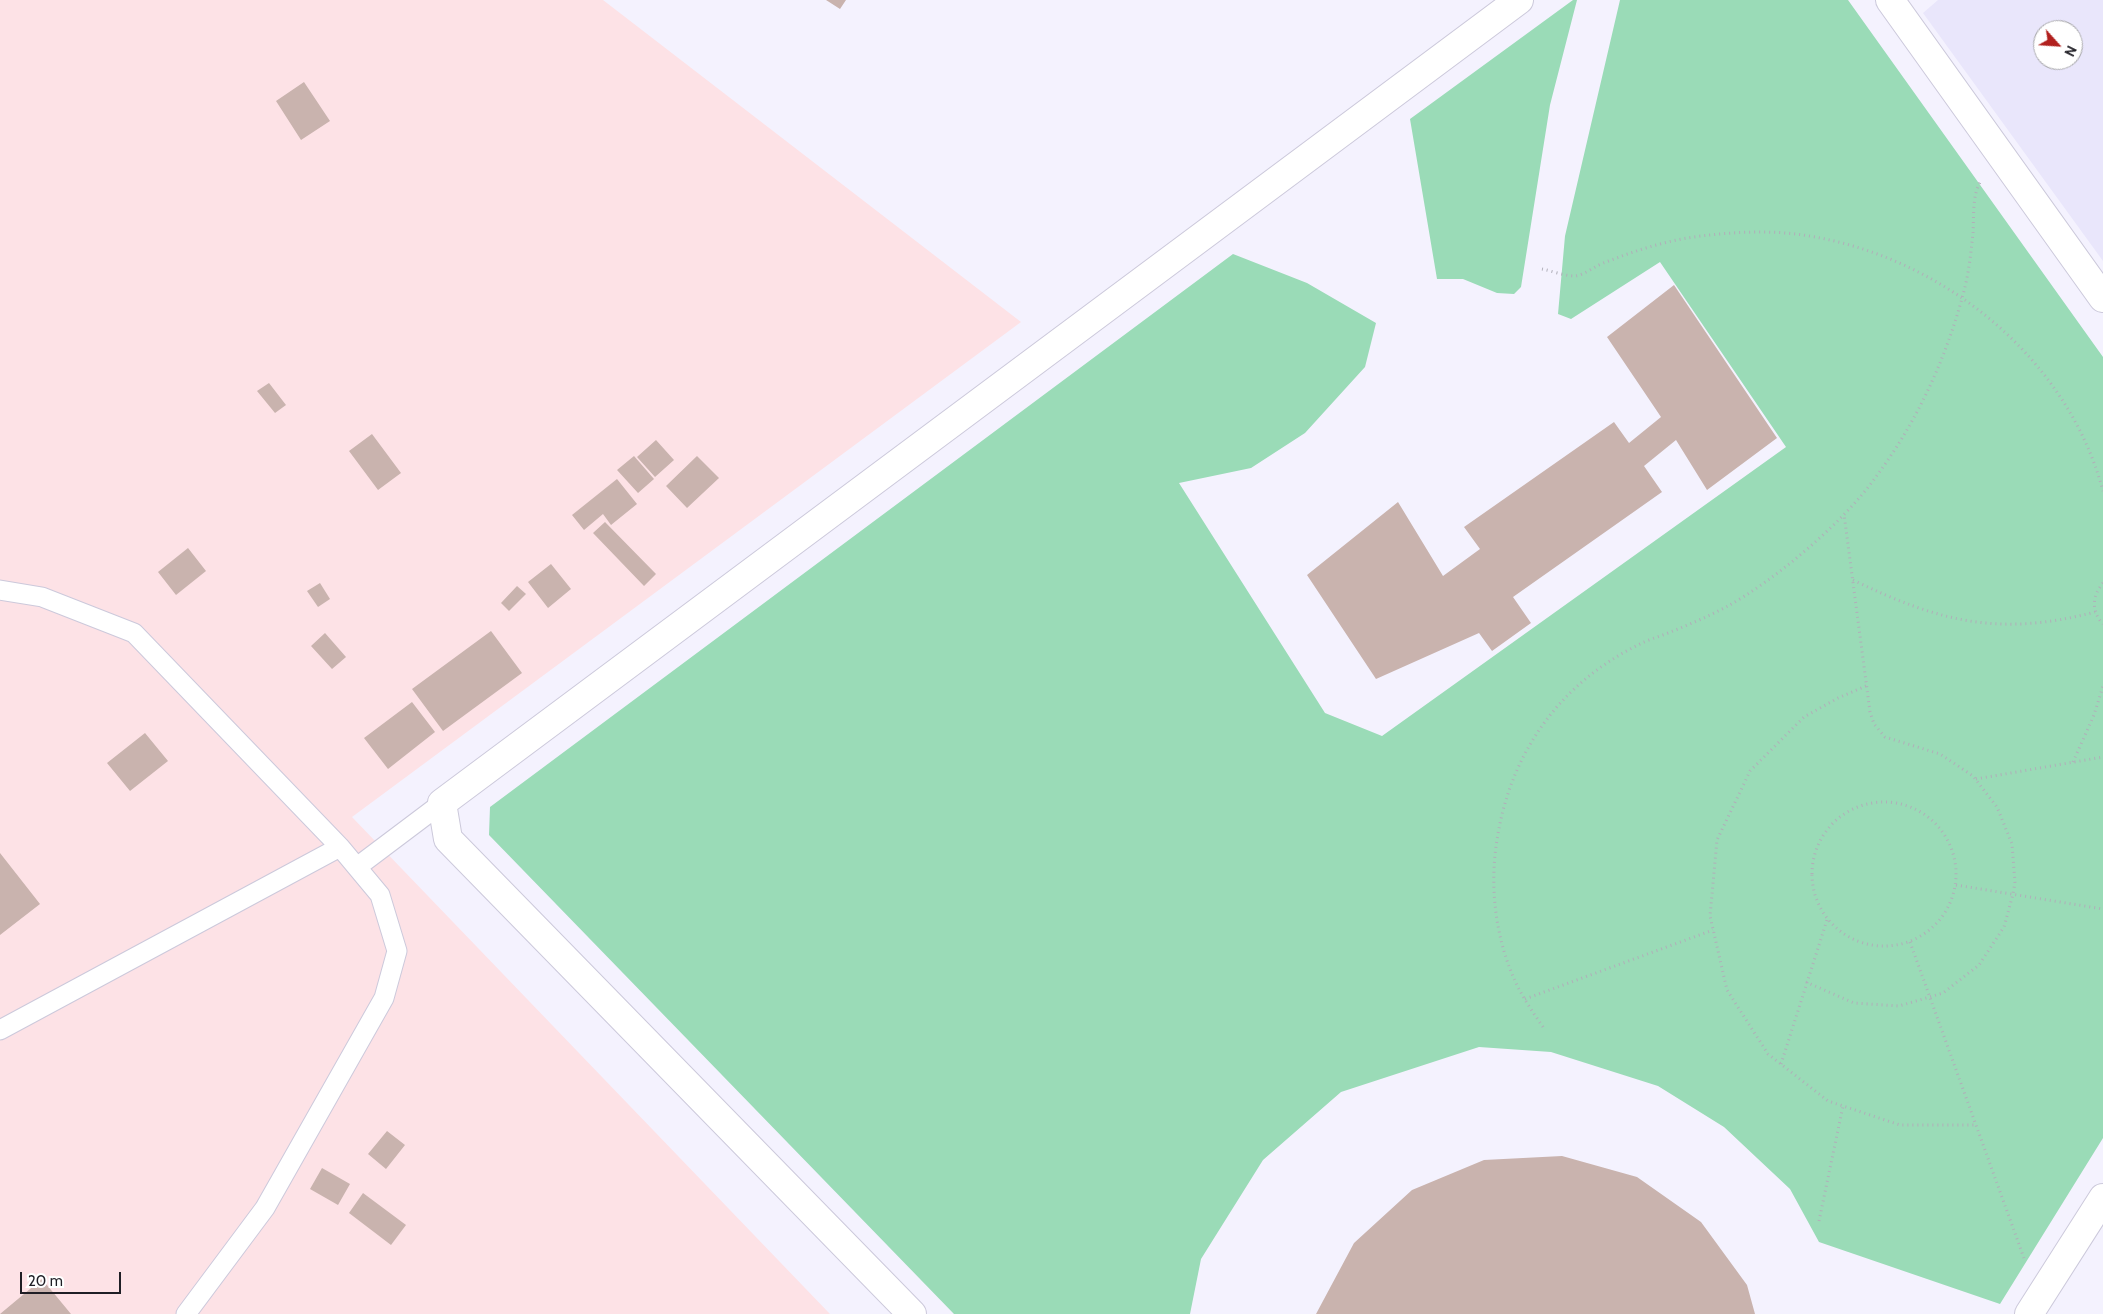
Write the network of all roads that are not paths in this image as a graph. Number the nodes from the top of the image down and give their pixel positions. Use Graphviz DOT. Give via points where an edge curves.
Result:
graph roads {
  1 [pos="1519,0"];
  2 [pos="1890,0"];
  3 [pos="2103,298"];
  4 [pos="0,590"];
  5 [pos="442,803"];
  6 [pos="340,847"];
  7 [pos="356,867"];
  8 [pos="0,1030"];
  9 [pos="2103,1198"];
  10 [pos="186,1314"];
  11 [pos="912,1314"];
  12 [pos="2029,1314"];
  1 -- 5 [label="street"];
  2 -- 3 [label="street"];
  4 -- 6 [label="lane" via="42,597 134,633"];
  5 -- 7 [label="lane"];
  5 -- 11 [label="street" via="448,839"];
  6 -- 7 [label="lane"];
  6 -- 8 [label="lane"];
  7 -- 10 [label="lane" via="380,895 397,951 384,998 265,1208"];
  9 -- 12 [label="street"];
}
